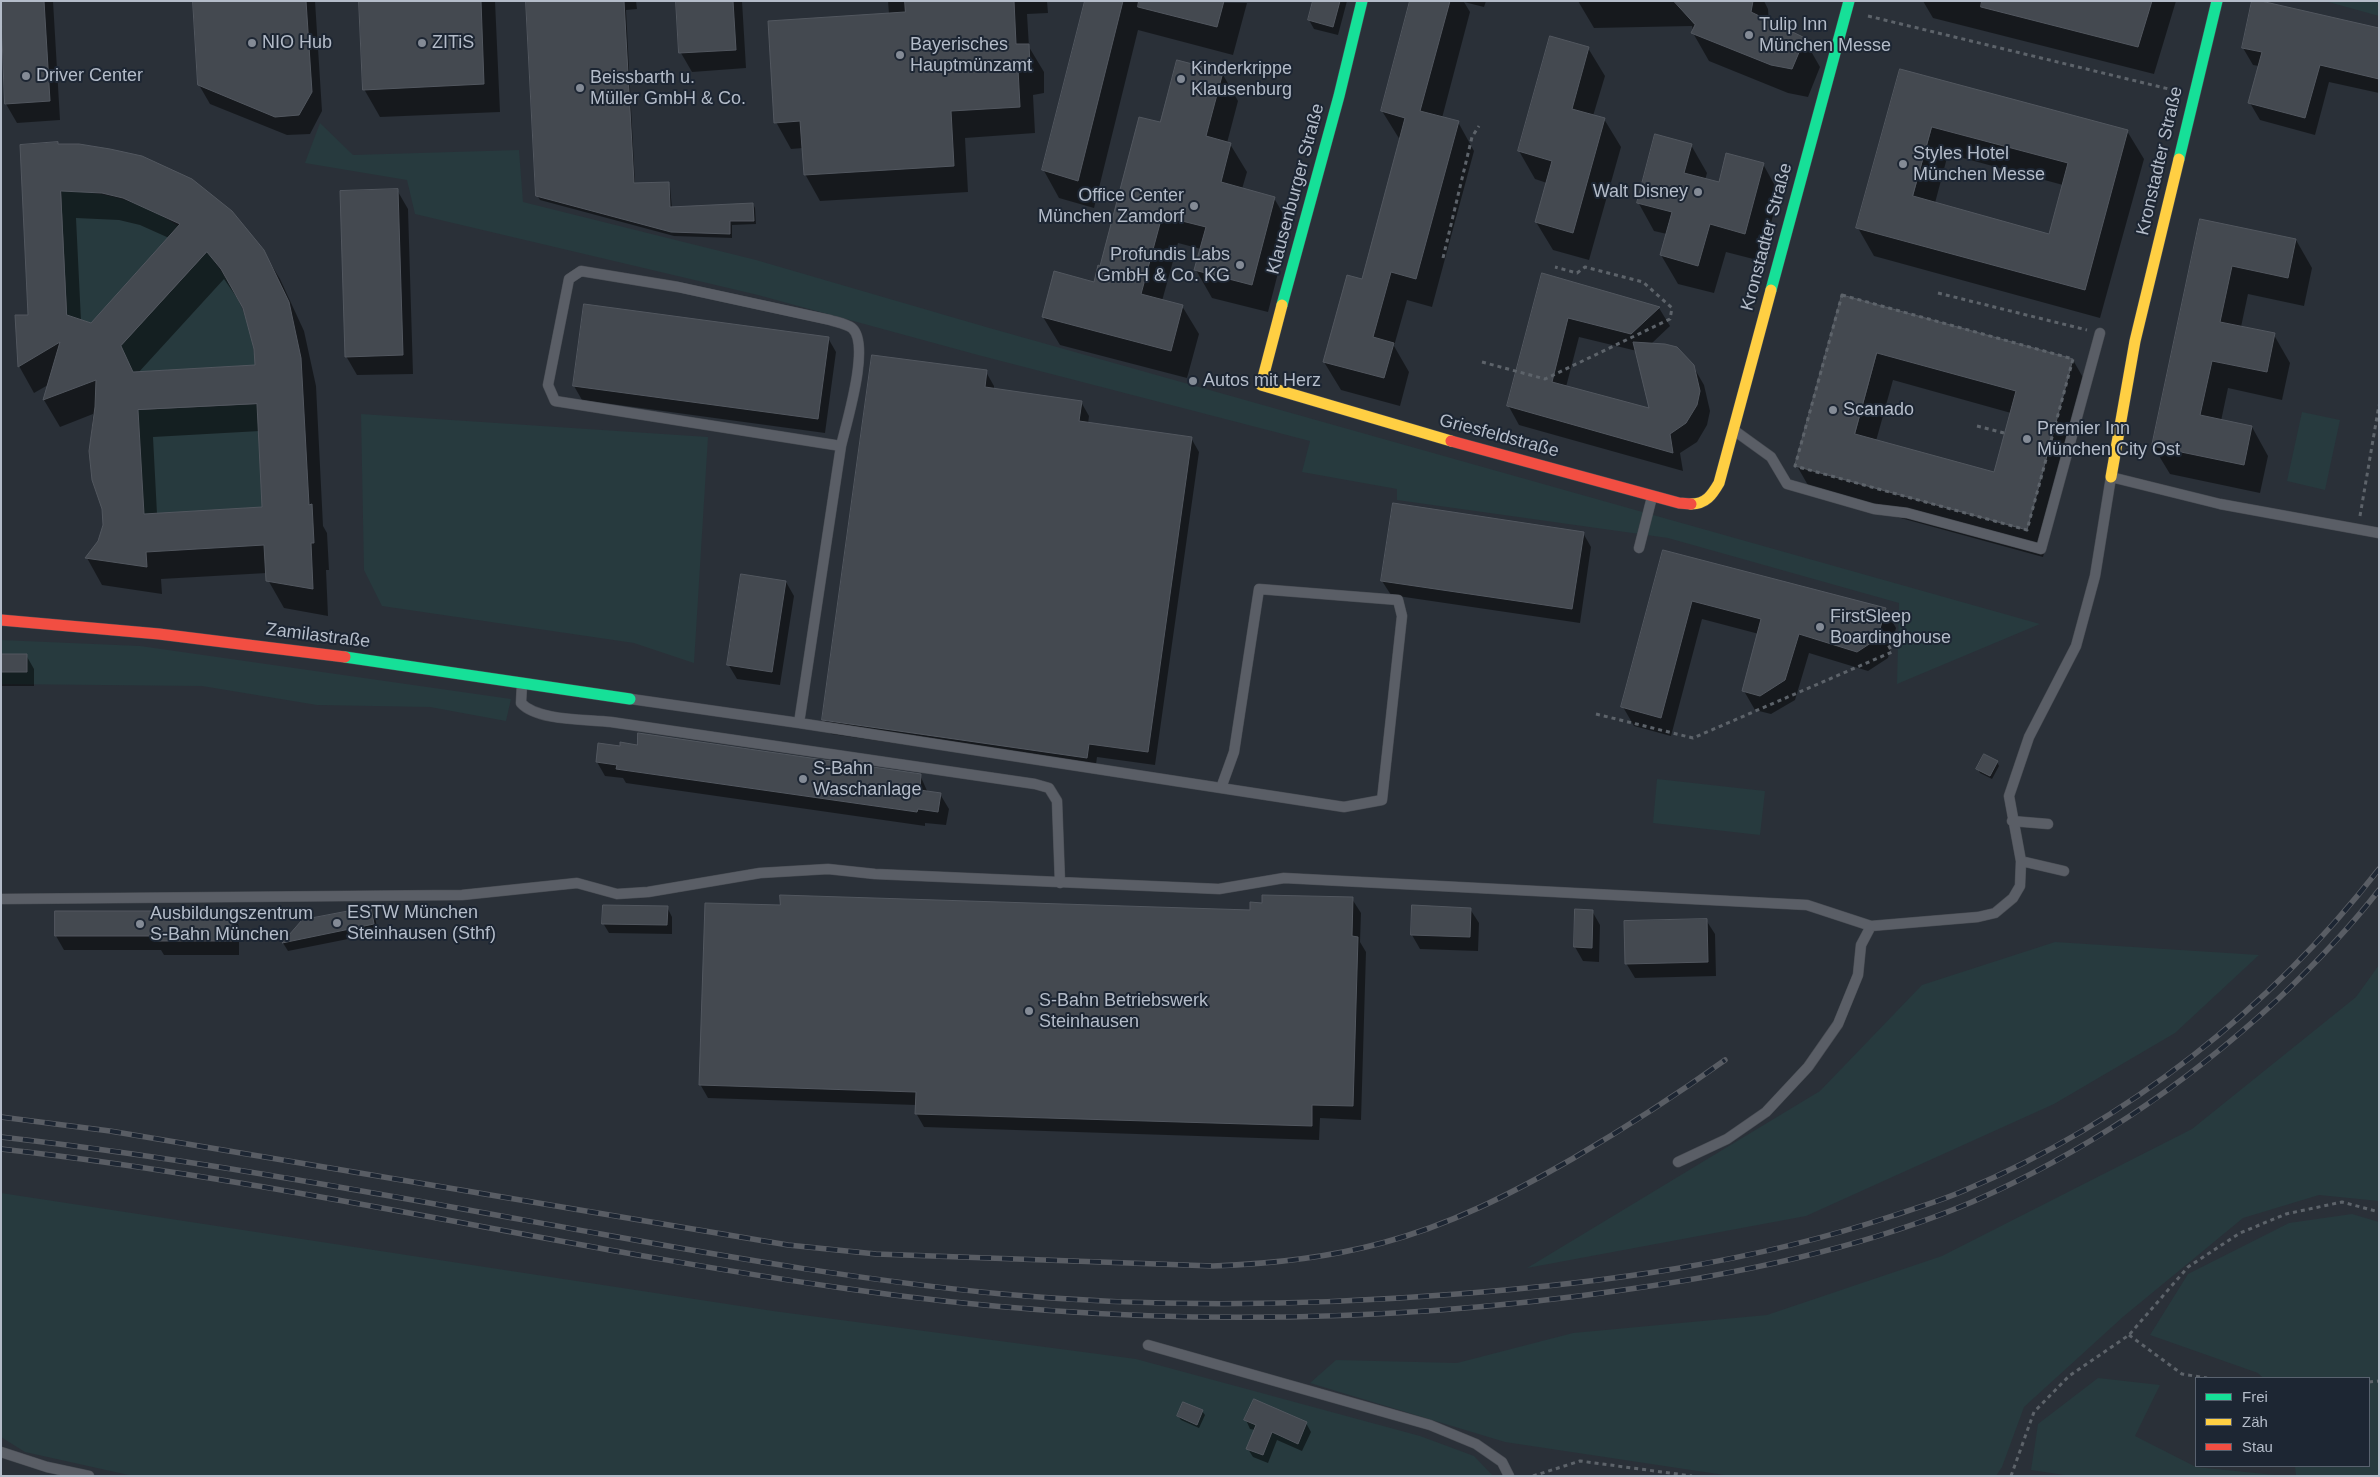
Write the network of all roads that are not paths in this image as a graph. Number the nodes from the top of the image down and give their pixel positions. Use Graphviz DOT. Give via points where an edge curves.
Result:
graph roads {
  1 [pos="1362,1"];
  2 [pos="2217,1"];
  3 [pos="1848,6"];
  4 [pos="2100,333"];
  5 [pos="1261,385"];
  6 [pos="1733,429"];
  7 [pos="841,446"];
  8 [pos="2111,477"];
  9 [pos="1719,483"];
  10 [pos="1652,496"];
  11 [pos="2379,532"];
  12 [pos="1639,548"];
  13 [pos="1,620"];
  14 [pos="522,683"];
  15 [pos="630,699"];
  16 [pos="799,723"];
  17 [pos="1221,788"];
  18 [pos="2012,821"];
  19 [pos="2048,824"];
  20 [pos="2021,860"];
  21 [pos="2064,871"];
  22 [pos="1060,883"];
  23 [pos="1,899"];
  24 [pos="1871,926"];
  25 [pos="1678,1162"];
  26 [pos="1148,1345"];
  27 [pos="1,1452"];
  28 [pos="89,1476"];
  29 [pos="1509,1476"];
  1 -- 5 [label="street, Klausenburger Straße"];
  2 -- 8 [label="street, Kronstadter Straße" via="2135,341"];
  3 -- 6 [label="street, Kronstadter Straße"];
  4 -- 6 [label="lane" via="2041,549 1907,512 1874,509 1787,484 1771,457"];
  5 -- 10 [label="street, Griesfeldstraße"];
  6 -- 9 [label="street, Kronstadter Straße"];
  7 -- 7 [label="lane" via="555,401 548,385 569,279 581,272 678,287 830,320 852,328 858,339 860,355"];
  7 -- 16 [label="lane"];
  8 -- 11 [label="lane" via="2220,504"];
  8 -- 18 [label="lane" via="2095,576 2076,646 2019,762 2008,796"];
  9 -- 10 [label="street, Griesfeldstraße" via="1708,501 1697,505"];
  10 -- 12 [label="lane"];
  13 -- 14 [label="street, Zamilastraße" via="324,654"];
  14 -- 15 [label="street, Zamilastraße"];
  14 -- 22 [label="lane" via="520,703 527,710 545,715 611,722 1049,788 1058,801"];
  15 -- 16 [label="lane"];
  16 -- 17 [label="lane"];
  17 -- 17 [label="lane" via="1344,807 1382,800 1402,616 1398,600 1259,589 1234,752"];
  18 -- 19 [label="lane"];
  18 -- 20 [label="lane"];
  20 -- 21 [label="lane"];
  20 -- 24 [label="lane" via="2020,886 2013,898 1995,914"];
  22 -- 23 [label="lane" via="828,869 760,872 648,892 617,894 577,883 462,896"];
  22 -- 24 [label="lane" via="1219,889 1284,878 1807,905"];
  24 -- 25 [label="lane" via="1861,945 1858,975 1838,1024 1808,1067 1766,1112 1727,1138"];
  26 -- 29 [label="lane" via="1430,1425 1476,1444 1502,1462"];
  27 -- 28 [label="lane"];
}
